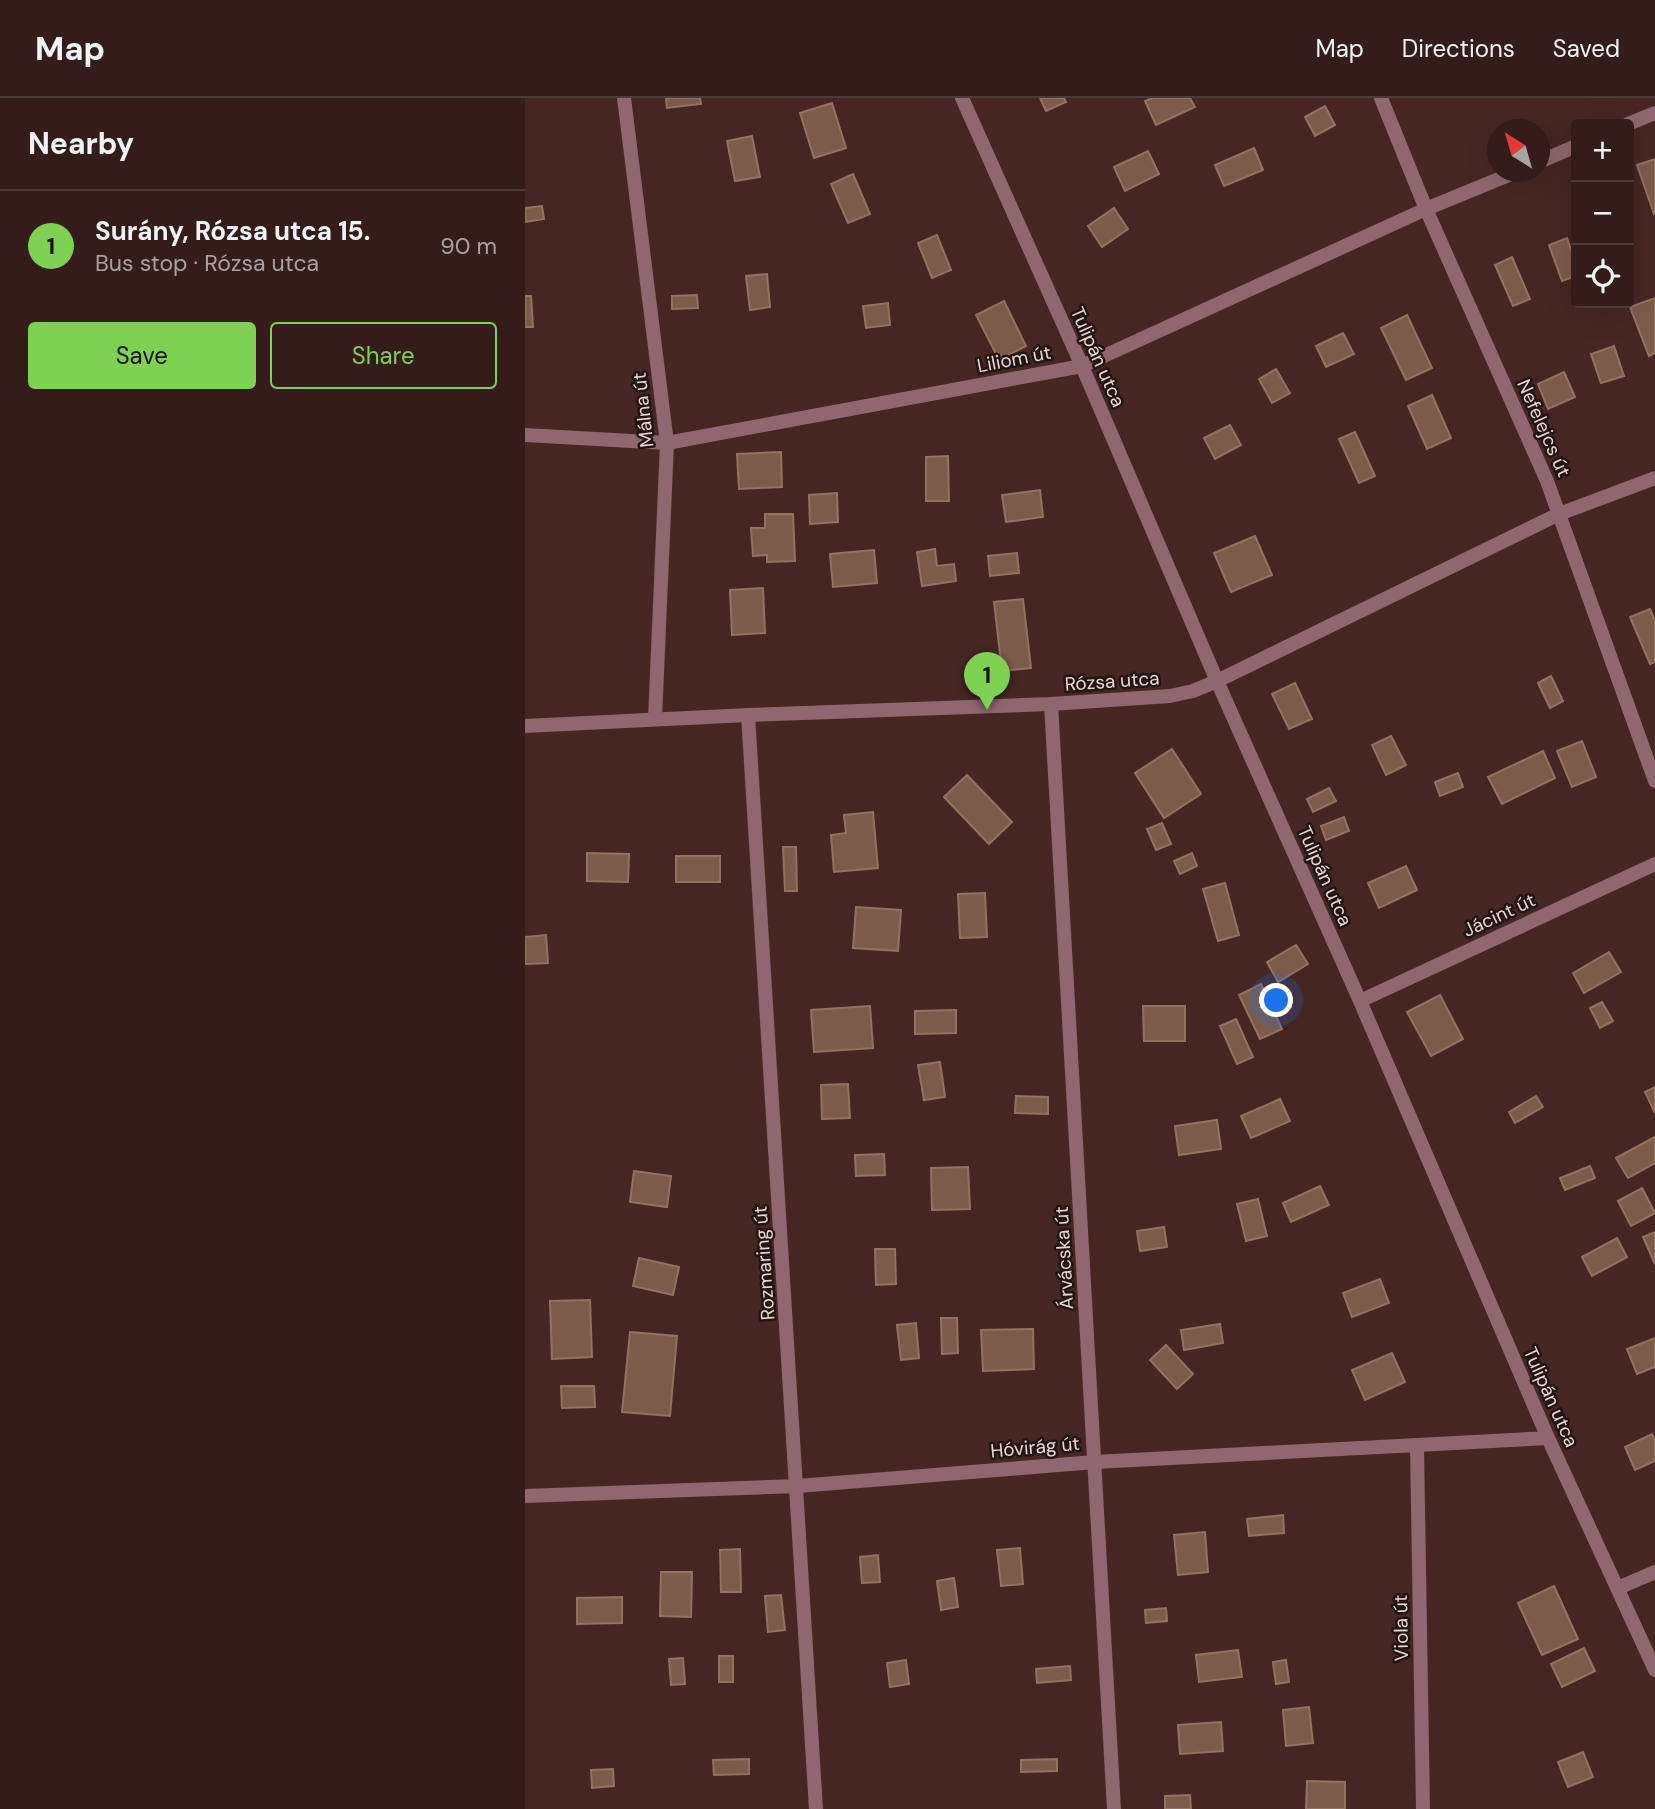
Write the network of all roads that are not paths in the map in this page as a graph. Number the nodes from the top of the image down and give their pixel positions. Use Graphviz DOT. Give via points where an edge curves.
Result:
graph roads {
  1 [pos="624,98"];
  2 [pos="962,98"];
  3 [pos="1381,98"];
  4 [pos="1655,113"];
  5 [pos="1634,122"];
  6 [pos="1571,148"];
  7 [pos="1550,157"];
  8 [pos="1492,182"];
  9 [pos="1426,209"];
  10 [pos="1082,366"];
  11 [pos="525,435"];
  12 [pos="667,443"];
  13 [pos="1655,478"];
  14 [pos="1559,514"];
  15 [pos="1217,681"];
  16 [pos="1051,704"];
  17 [pos="748,715"];
  18 [pos="655,719"];
  19 [pos="525,726"];
  20 [pos="1655,781"];
  21 [pos="1655,864"];
  22 [pos="1360,1002"];
  23 [pos="1548,1438"];
  24 [pos="1417,1446"];
  25 [pos="1095,1462"];
  26 [pos="798,1486"];
  27 [pos="525,1496"];
  28 [pos="1655,1572"];
  29 [pos="1618,1588"];
  30 [pos="1655,1670"];
  31 [pos="816,1809"];
  32 [pos="1114,1809"];
  33 [pos="1423,1809"];
  1 -- 12 [label="street, Málna út"];
  2 -- 10 [label="street, Tulipán utca"];
  3 -- 9 [label="street, Nefelejcs út"];
  4 -- 5 [label="street"];
  6 -- 7 [label="street"];
  8 -- 9 [label="street, Liliom út"];
  9 -- 10 [label="street, Liliom út"];
  9 -- 14 [label="street, Nefelejcs út"];
  10 -- 12 [label="street, Liliom út"];
  10 -- 15 [label="street, Tulipán utca"];
  11 -- 12 [label="street, Liliom út"];
  12 -- 18 [label="street, Málna út"];
  13 -- 14 [label="street, Rózsa utca"];
  14 -- 15 [label="street, Rózsa utca"];
  14 -- 20 [label="street, Nefelejcs út"];
  15 -- 16 [label="street, Rózsa utca" via="1170,696"];
  15 -- 22 [label="street, Tulipán utca"];
  16 -- 17 [label="street, Rózsa utca"];
  16 -- 25 [label="street, Árvácska út"];
  17 -- 18 [label="street, Rózsa utca"];
  17 -- 26 [label="street, Rozmaring út"];
  18 -- 19 [label="street, Rózsa utca"];
  21 -- 22 [label="street, Jácint út"];
  22 -- 23 [label="street, Tulipán utca"];
  23 -- 24 [label="street, Hóvirág út"];
  23 -- 29 [label="street, Tulipán utca"];
  24 -- 25 [label="street, Hóvirág út"];
  24 -- 33 [label="street, Viola út"];
  25 -- 26 [label="street, Hóvirág út"];
  25 -- 32 [label="street, Árvácska út"];
  26 -- 27 [label="street, Hóvirág út"];
  26 -- 31 [label="street, Rozmaring út"];
  28 -- 29 [label="street"];
  29 -- 30 [label="street, Tulipán utca"];
}
